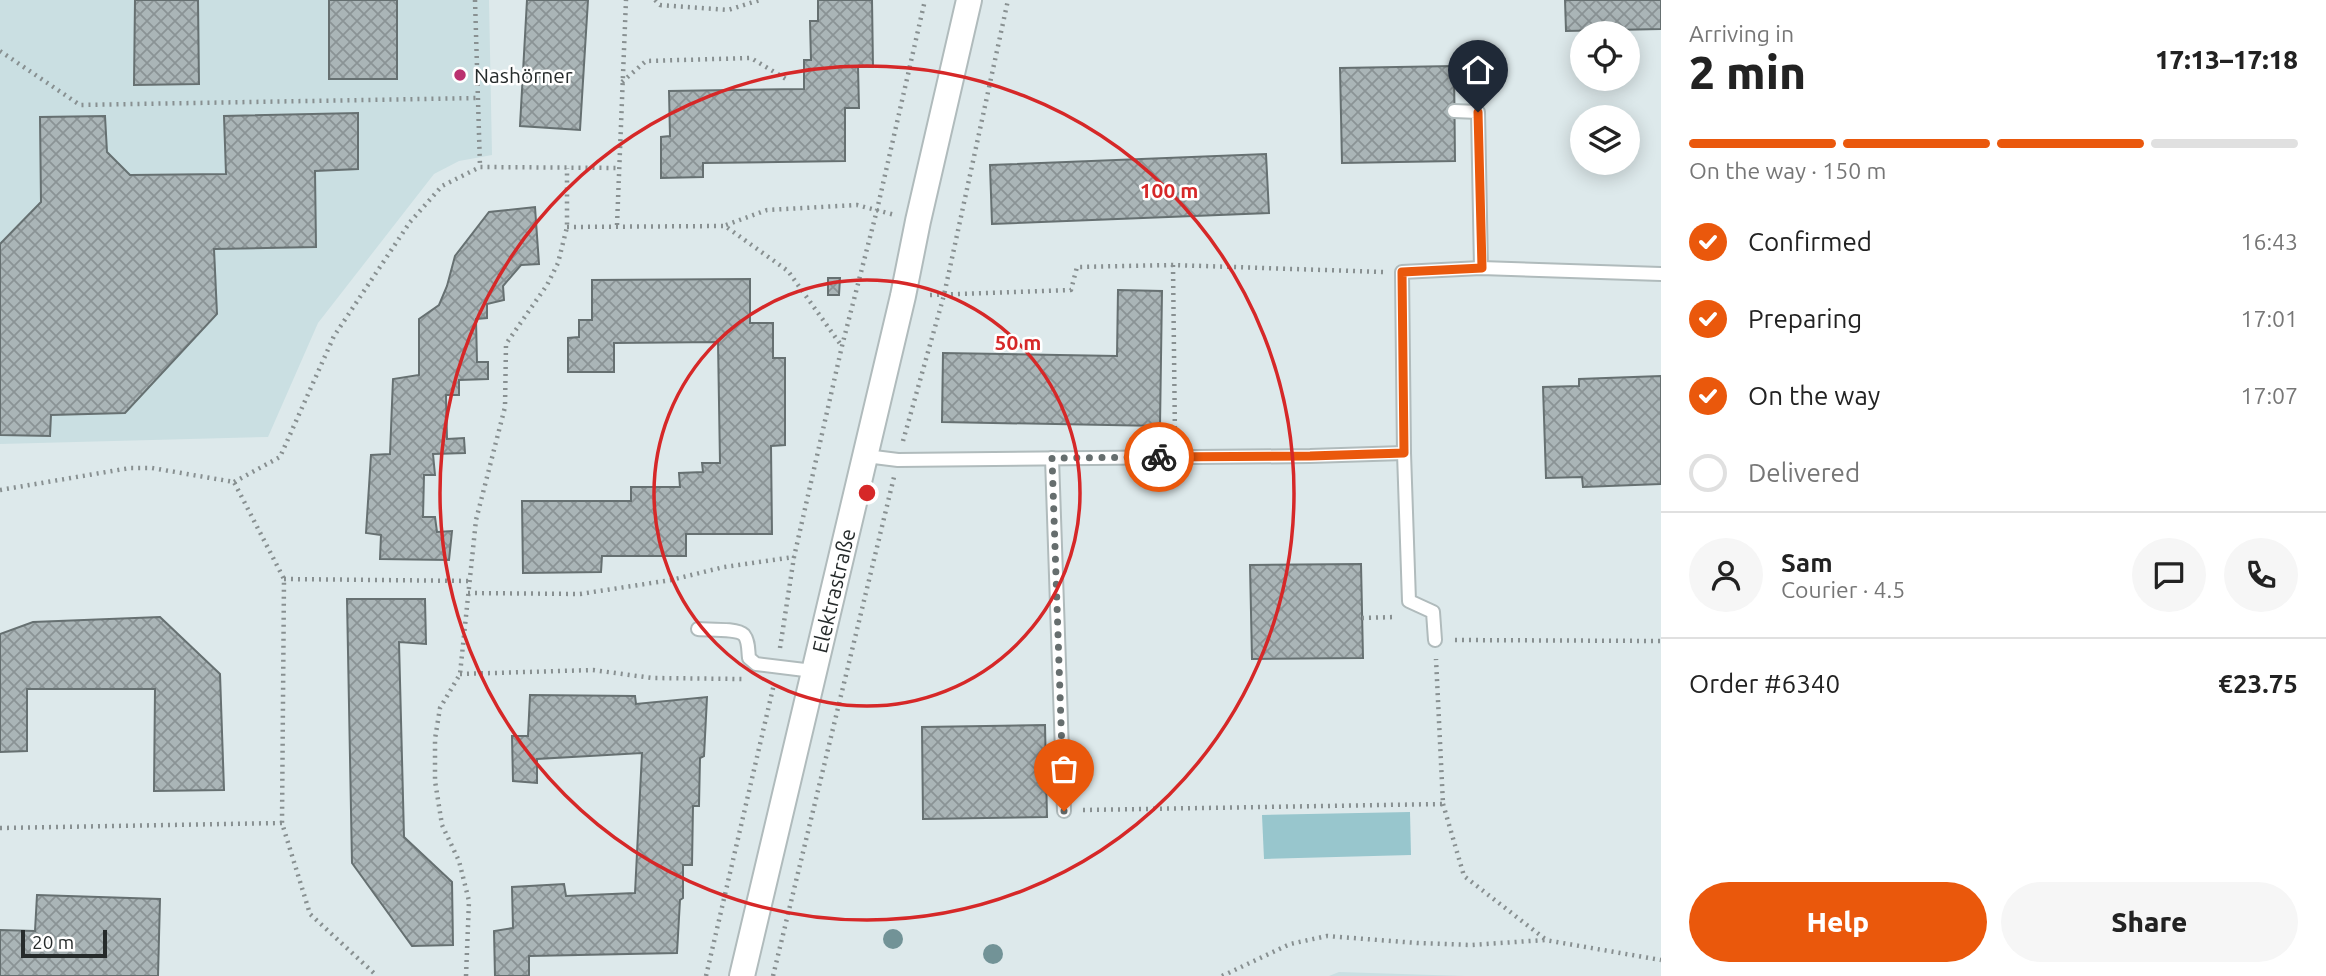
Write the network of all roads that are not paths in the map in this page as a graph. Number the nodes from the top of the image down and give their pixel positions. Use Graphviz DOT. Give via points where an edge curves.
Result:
graph roads {
  1 [pos="969,0"];
  2 [pos="1454,111"];
  3 [pos="1482,268"];
  4 [pos="1661,274"];
  5 [pos="1404,453"];
  6 [pos="866,456"];
  7 [pos="1052,458"];
  8 [pos="698,629"];
  9 [pos="1435,640"];
  10 [pos="813,671"];
  11 [pos="1064,811"];
  12 [pos="742,976"];
  1 -- 6 [label="street, Elektrastraße"];
  2 -- 3 [label="lane" via="1478,112"];
  3 -- 4 [label="lane"];
  3 -- 5 [label="lane" via="1402,272"];
  5 -- 7 [label="lane"];
  5 -- 9 [label="lane" via="1409,600 1433,612"];
  6 -- 7 [label="lane" via="898,460"];
  6 -- 10 [label="street, Elektrastraße"];
  7 -- 11 [label="lane"];
  8 -- 10 [label="lane" via="742,634 752,662 776,673"];
  10 -- 12 [label="street, Elektrastraße"];
}
